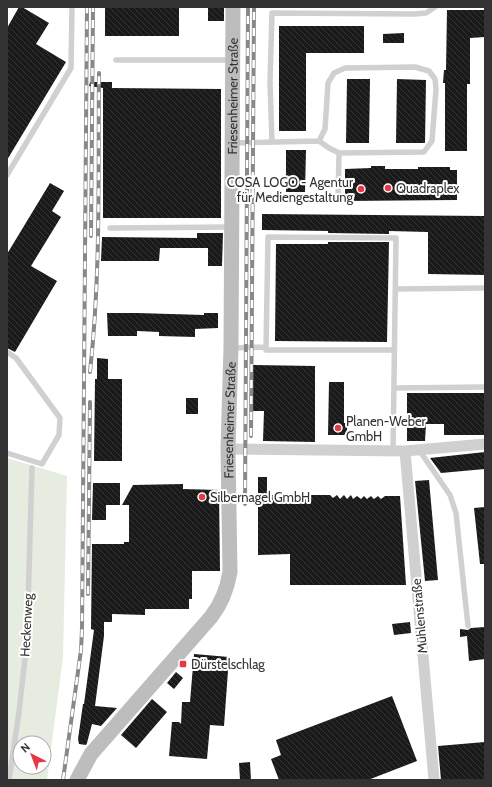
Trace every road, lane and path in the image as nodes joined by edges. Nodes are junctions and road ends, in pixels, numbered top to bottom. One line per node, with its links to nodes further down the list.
1 (72, 7): 10 (lane)
2 (233, 7): 5 (street, Friesenheimer Straße)
3 (435, 7): 7 (lane)
4 (116, 60): 5 (lane)
5 (233, 60): 8 (street, Friesenheimer Straße)
6 (318, 141): 7 (lane); 9 (lane); 9 (lane)
7 (272, 142): 8 (lane)
8 (232, 143): 12 (street, Friesenheimer Straße)
9 (339, 153): 11 (lane)
10 (7, 175)
11 (338, 200)
12 (232, 227): 13 (lane); 17 (street, Friesenheimer Straße)
13 (110, 228)
14 (485, 288): 15 (lane)
15 (396, 289): 16 (lane); 18 (lane)
16 (266, 347): 17 (lane); 18 (lane)
17 (231, 348): 23 (street, Friesenheimer Straße)
18 (394, 350): 21 (lane)
19 (7, 352): 27 (lane)
20 (485, 387): 21 (lane)
21 (394, 388): 25 (lane)
22 (485, 444): 24 (street)
23 (228, 449): 25 (street); 31 (street, Friesenheimer Straße)
24 (419, 450): 26 (street); 29 (lane)
25 (393, 451): 26 (street)
26 (405, 451): 32 (street, Mühlenstraße)
27 (7, 454)
28 (32, 468): 30 (lane, Heckenweg)
29 (468, 626)
30 (9, 780)
31 (77, 780)
32 (434, 780)

